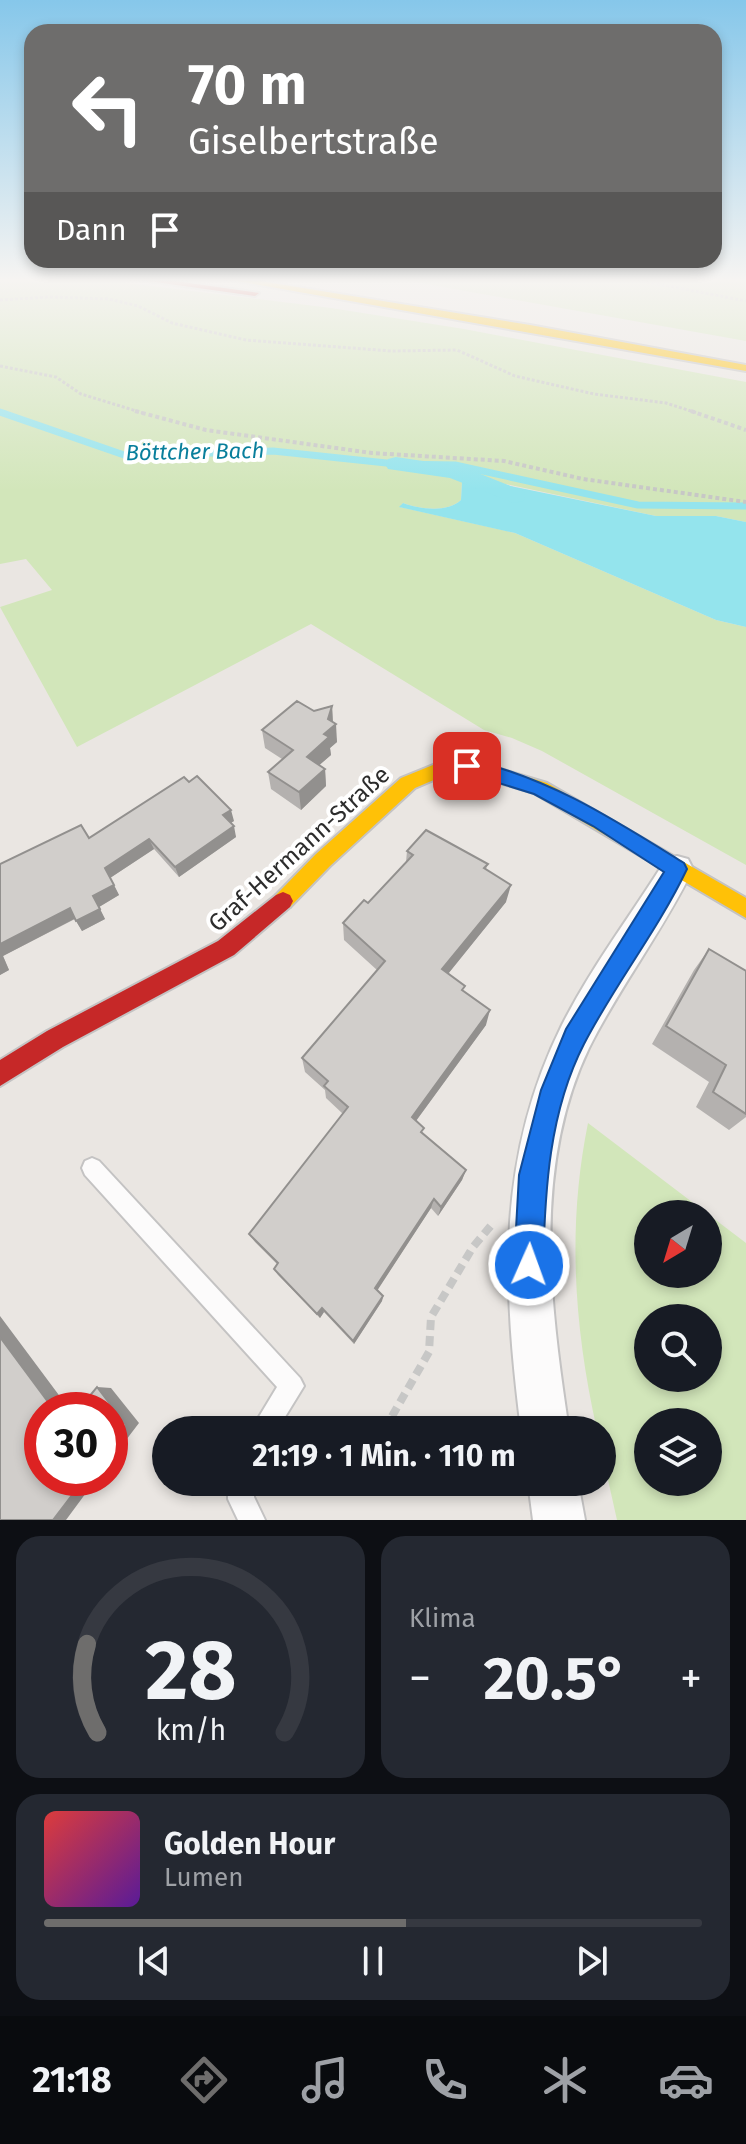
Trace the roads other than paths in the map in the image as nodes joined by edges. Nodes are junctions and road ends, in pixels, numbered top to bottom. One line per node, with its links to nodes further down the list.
1 (648, 349): 4 (main road)
2 (713, 349): 3 (main road)
3 (746, 355)
4 (746, 368)
5 (677, 869): 6 (main road); 7 (main road, Graf-Hermann-Straße); 10 (street)
6 (746, 909)
7 (0, 1074)
8 (92, 1168): 9 (lane)
9 (272, 1416)
10 (543, 1416)
11 (241, 1496): 13 (lane)
12 (555, 1496): 14 (street)
13 (252, 1520)
14 (559, 1520)

